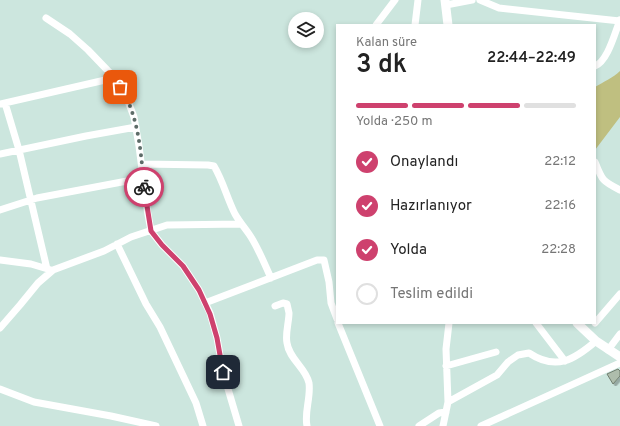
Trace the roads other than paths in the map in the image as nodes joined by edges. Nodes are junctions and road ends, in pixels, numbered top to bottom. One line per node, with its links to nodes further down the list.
1 (395, 0): 8 (street)
2 (418, 0): 9 (street)
3 (472, 0): 5 (street)
4 (480, 0): 7 (street)
5 (446, 3): 10 (main road)
6 (46, 18): 12 (street)
7 (620, 20): 11 (street)
8 (377, 24)
9 (415, 24)
10 (448, 24)
11 (596, 66)
12 (114, 78): 13 (street); 14 (street)
13 (2, 104): 15 (street)
14 (136, 128): 15 (street); 17 (street)
15 (19, 150): 16 (street); 21 (street)
16 (0, 154)
17 (142, 164): 19 (street); 23 (street)
18 (596, 164): 20 (street)
19 (143, 178): 21 (street); 24 (street)
20 (620, 190)
21 (30, 200): 22 (street); 27 (street)
22 (0, 210)
23 (240, 224): 24 (street); 28 (street)
24 (151, 231): 25 (street); 30 (street)
25 (117, 244): 27 (street); 53 (street)
26 (0, 260): 27 (street)
27 (50, 269): 39 (street)
28 (271, 278): 30 (street); 32 (street)
29 (620, 294): 33 (street)
30 (205, 302): 54 (street)
31 (275, 306): 55 (street)
32 (336, 316)
33 (596, 322)
34 (338, 324): 56 (street)
35 (449, 324): 48 (street)
36 (537, 324): 46 (street)
37 (578, 324): 40 (main road)
38 (594, 324): 40 (street)
39 (0, 328)
40 (587, 332): 42 (main road)
41 (620, 334): 43 (street)
42 (596, 341): 43 (main road); 46 (street)
43 (608, 350): 45 (main road)
44 (496, 352): 48 (street)
45 (620, 357)
46 (565, 361): 50 (street)
47 (620, 363): 59 (street)
48 (446, 366): 50 (street)
49 (0, 390): 52 (street)
50 (448, 402): 51 (street)
51 (446, 412): 57 (street); 58 (street)
52 (152, 426)
53 (203, 426)
54 (239, 426)
55 (307, 426)
56 (380, 426)
57 (419, 426)
58 (443, 426)
59 (481, 426)

